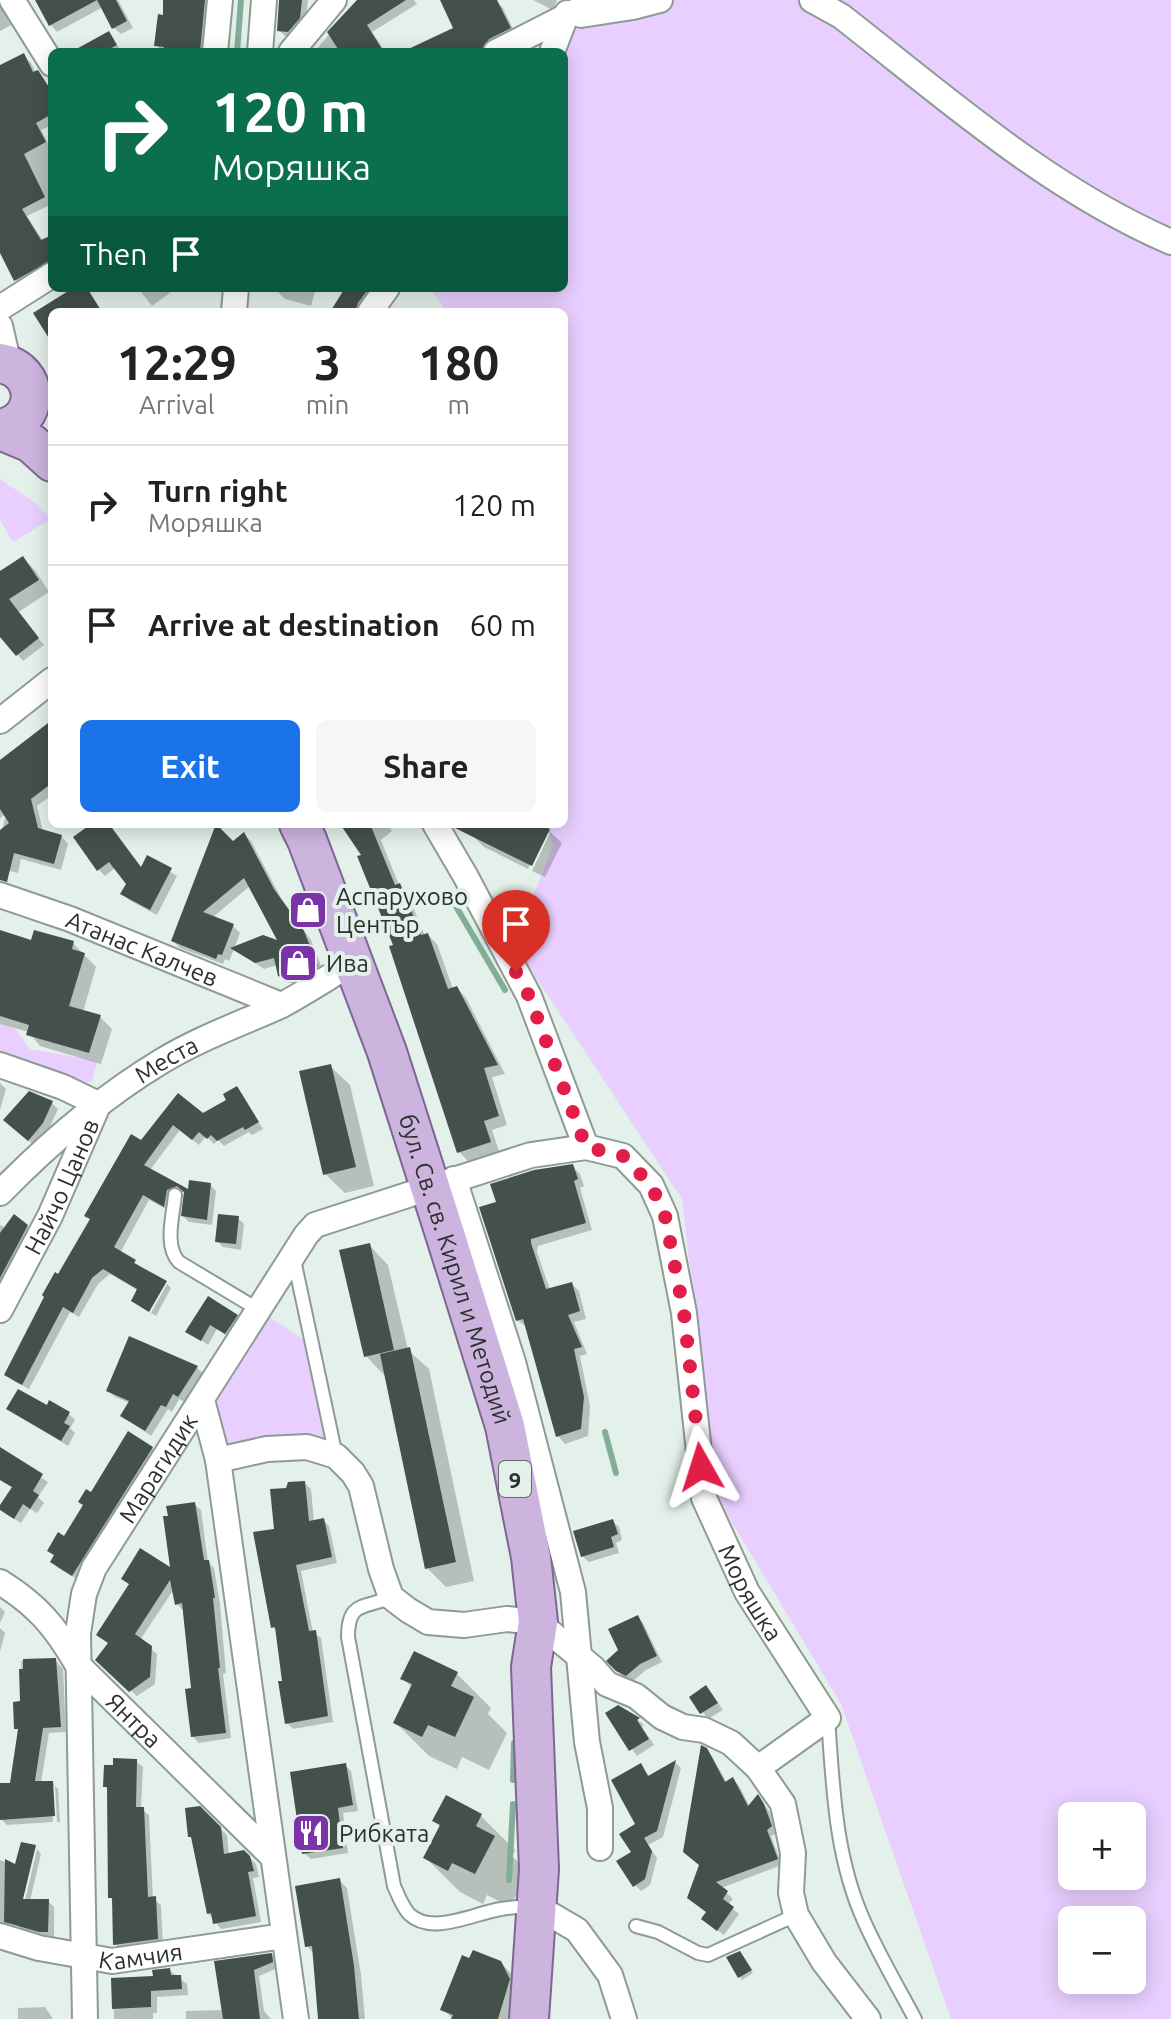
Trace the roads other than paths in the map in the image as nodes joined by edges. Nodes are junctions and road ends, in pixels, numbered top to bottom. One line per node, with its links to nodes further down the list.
1 (12, 0): 14 (street)
2 (220, 0): 9 (street)
3 (264, 0): 10 (street)
4 (334, 0): 11 (street)
5 (598, 0): 8 (street)
6 (660, 0): 8 (street)
7 (812, 0): 15 (street)
8 (567, 8): 12 (street); 13 (street)
9 (215, 48)
10 (260, 48)
11 (294, 48)
12 (502, 48)
13 (553, 48)
14 (48, 58)
15 (1171, 242)
16 (48, 278): 17 (street)
17 (0, 308)
18 (0, 326): 19 (street)
19 (5, 364): 20 (main road)
20 (9, 422): 21 (main road); 22 (main road)
21 (48, 436)
22 (48, 458)
23 (48, 683): 24 (street)
24 (0, 721)
25 (301, 828): 28 (main road, бул. Св. св. Кирил и Методий / 9)
26 (437, 828): 32 (street)
27 (0, 895): 29 (street, Атанас Калчев)
28 (354, 962): 29 (street, Места); 33 (main road, бул. Св. св. Кирил и Методий / 9)
29 (281, 1005): 31 (street, Места)
30 (0, 1065): 31 (street)
31 (98, 1104): 34 (street, Места); 37 (street, Найчо Цанов)
32 (586, 1147): 33 (street, Марагидик); 47 (street, Моряшка)
33 (442, 1184): 36 (street, Марагидик); 44 (main road, бул. Св. св. Кирил и Методий / 9); 45 (street)
34 (0, 1193)
35 (175, 1195): 38 (lane)
36 (293, 1255): 38 (street, Марагидик); 40 (lane)
37 (0, 1310)
38 (259, 1310): 39 (street, Марагидик)
39 (202, 1400): 41 (street); 46 (street, Марагидик)
40 (336, 1456): 41 (street); 43 (street)
41 (218, 1460): 50 (street)
42 (0, 1582): 46 (street, Янтра)
43 (391, 1597): 44 (street); 51 (lane)
44 (538, 1622): 45 (street); 51 (main road, бул. Св. св. Кирил и Методий / 9)
45 (580, 1658): 48 (street); 49 (street)
46 (77, 1664): 50 (street, Янтра); 56 (street, Марагидик)
47 (828, 1718): 48 (street); 62 (lane)
48 (758, 1768): 52 (street)
49 (600, 1848)
50 (273, 1857): 55 (street)
51 (519, 1907): 59 (main road, бул. Св. св. Кирил и Методий / 9); 60 (street)
52 (796, 1915): 53 (lane); 61 (street)
53 (636, 1926)
54 (0, 1936): 56 (street, Камчия)
55 (284, 1936): 56 (street, Камчия); 58 (street)
56 (84, 1958): 57 (street, Марагидик)
57 (85, 2019)
58 (296, 2019)
59 (529, 2019)
60 (624, 2019)
61 (868, 2019)
62 (915, 2019)

